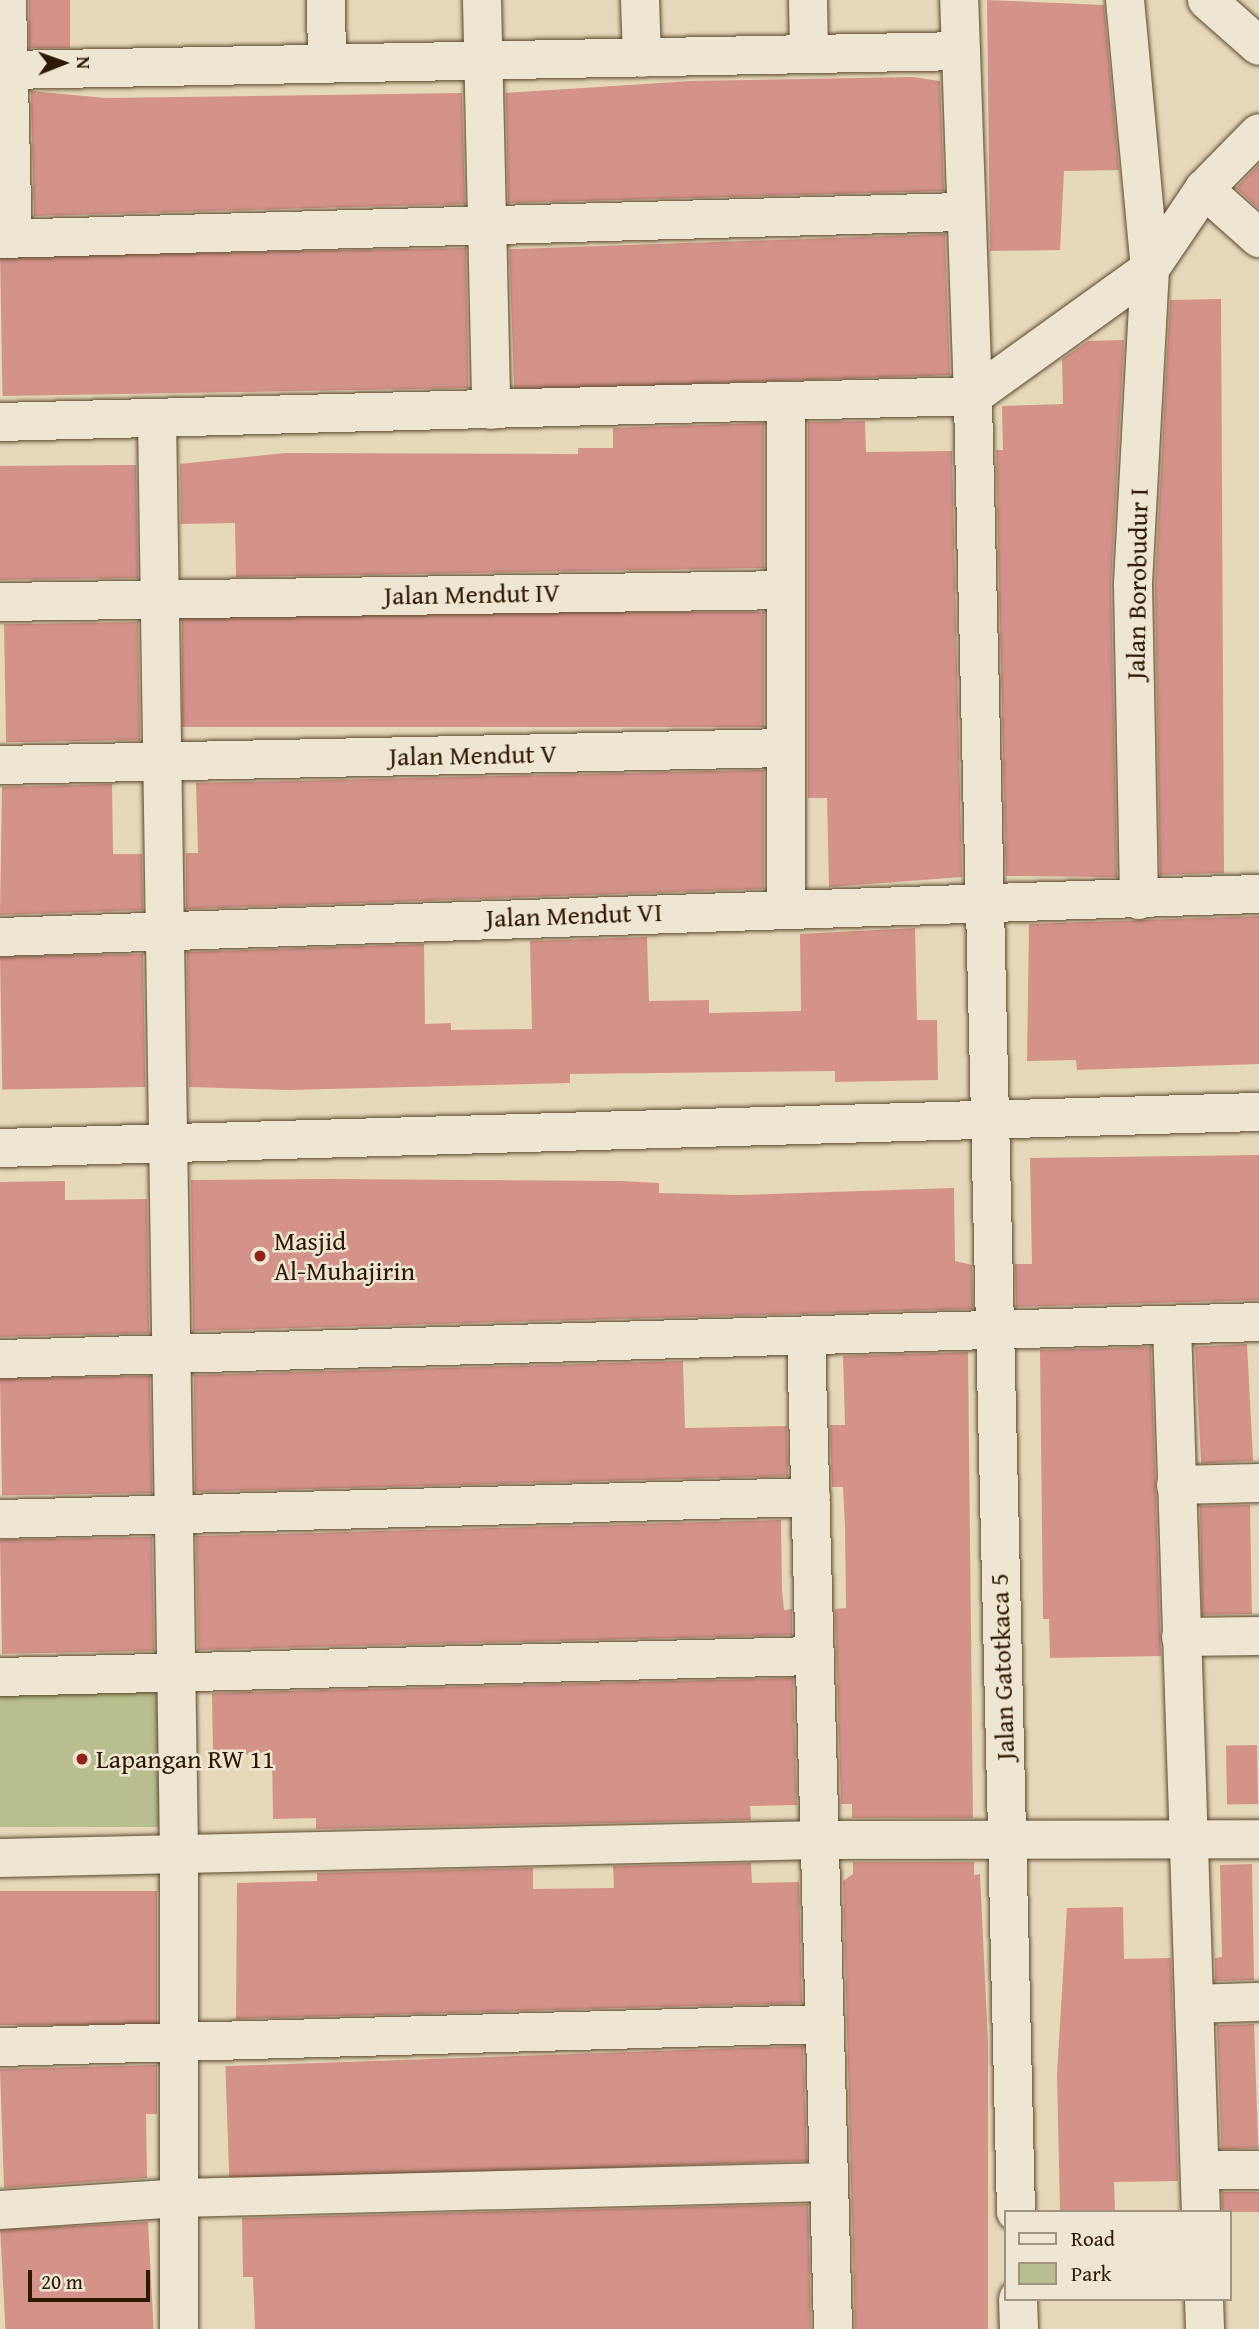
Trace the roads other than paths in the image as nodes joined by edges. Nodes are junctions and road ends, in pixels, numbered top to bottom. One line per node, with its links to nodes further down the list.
1 (6, 0): 15 (street)
2 (326, 0): 14 (street)
3 (482, 0): 13 (street)
4 (640, 0): 12 (street)
5 (808, 0): 11 (street)
6 (959, 0): 10 (street, Jalan Gatotkaca 5)
7 (1125, 0): 22 (street, Jalan Borobudur I)
8 (1207, 0): 9 (street)
9 (1259, 47)
10 (961, 51): 11 (street); 18 (street, Jalan Gatotkaca 5)
11 (809, 54): 12 (street)
12 (642, 58): 13 (street)
13 (483, 62): 14 (street); 19 (street)
14 (327, 65): 15 (street)
15 (8, 70): 20 (street)
16 (1259, 133): 17 (street)
17 (1204, 189): 21 (street); 22 (street)
18 (962, 212): 19 (street); 23 (street, Jalan Gatotkaca 5)
19 (487, 226): 20 (street); 25 (street)
20 (6, 238)
21 (1259, 238)
22 (1150, 269): 23 (street); 35 (street, Jalan Borobudur I)
23 (973, 396): 24 (street); 36 (street, Jalan Gatotkaca 5)
24 (786, 403): 25 (street); 28 (street)
25 (491, 410): 26 (street)
26 (157, 418): 27 (street); 29 (street)
27 (0, 422)
28 (786, 590): 29 (street, Jalan Mendut IV); 31 (street)
29 (158, 599): 30 (street, Jalan Mendut IV); 32 (street)
30 (0, 602)
31 (786, 748): 32 (street, Jalan Mendut V); 37 (street)
32 (160, 761): 33 (street, Jalan Mendut V); 38 (street)
33 (0, 765)
34 (1259, 894): 35 (street, Jalan Mendut VI)
35 (1139, 900): 36 (street, Jalan Mendut VI)
36 (986, 902): 37 (street, Jalan Mendut VI); 41 (street, Jalan Gatotkaca 5)
37 (786, 906): 38 (street, Jalan Mendut VI)
38 (162, 933): 39 (street, Jalan Mendut VI); 42 (street)
39 (0, 937)
40 (1259, 1112): 41 (street)
41 (987, 1122): 42 (street); 46 (street, Jalan Gatotkaca 5)
42 (170, 1143): 43 (street); 48 (street)
43 (0, 1148)
44 (1259, 1322): 45 (street)
45 (1171, 1325): 46 (street); 51 (street)
46 (993, 1334): 47 (street); 60 (street, Jalan Gatotkaca 5)
47 (806, 1336): 48 (street); 52 (street)
48 (172, 1353): 49 (street); 53 (street)
49 (0, 1359)
50 (1259, 1483): 51 (street)
51 (1176, 1485): 56 (street)
52 (811, 1497): 53 (street); 57 (street)
53 (173, 1516): 54 (street); 58 (street)
54 (0, 1519)
55 (1259, 1636): 56 (street)
56 (1181, 1637): 63 (street)
57 (815, 1656): 58 (street); 62 (street)
58 (176, 1673): 59 (street); 64 (street)
59 (0, 1677)
60 (1006, 1839): 62 (street); 63 (street); 76 (street, Jalan Gatotkaca 5)
61 (1259, 1839): 63 (street)
62 (820, 1840): 64 (street); 68 (street)
63 (1185, 1842): 67 (street)
64 (179, 1850): 65 (street); 69 (street)
65 (0, 1858)
66 (1259, 2002): 67 (street)
67 (1194, 2004): 71 (street)
68 (825, 2024): 69 (street); 73 (street)
69 (179, 2040): 70 (street); 74 (street)
70 (0, 2047)
71 (1200, 2170): 72 (street); 77 (street)
72 (1259, 2170)
73 (828, 2182): 74 (street); 81 (street)
74 (179, 2198): 75 (street); 80 (street)
75 (0, 2210)
76 (1016, 2210)
77 (1201, 2210)
78 (1018, 2301): 82 (street)
79 (1204, 2301): 83 (street)
80 (179, 2329)
81 (833, 2329)
82 (1019, 2329)
83 (1205, 2329)

